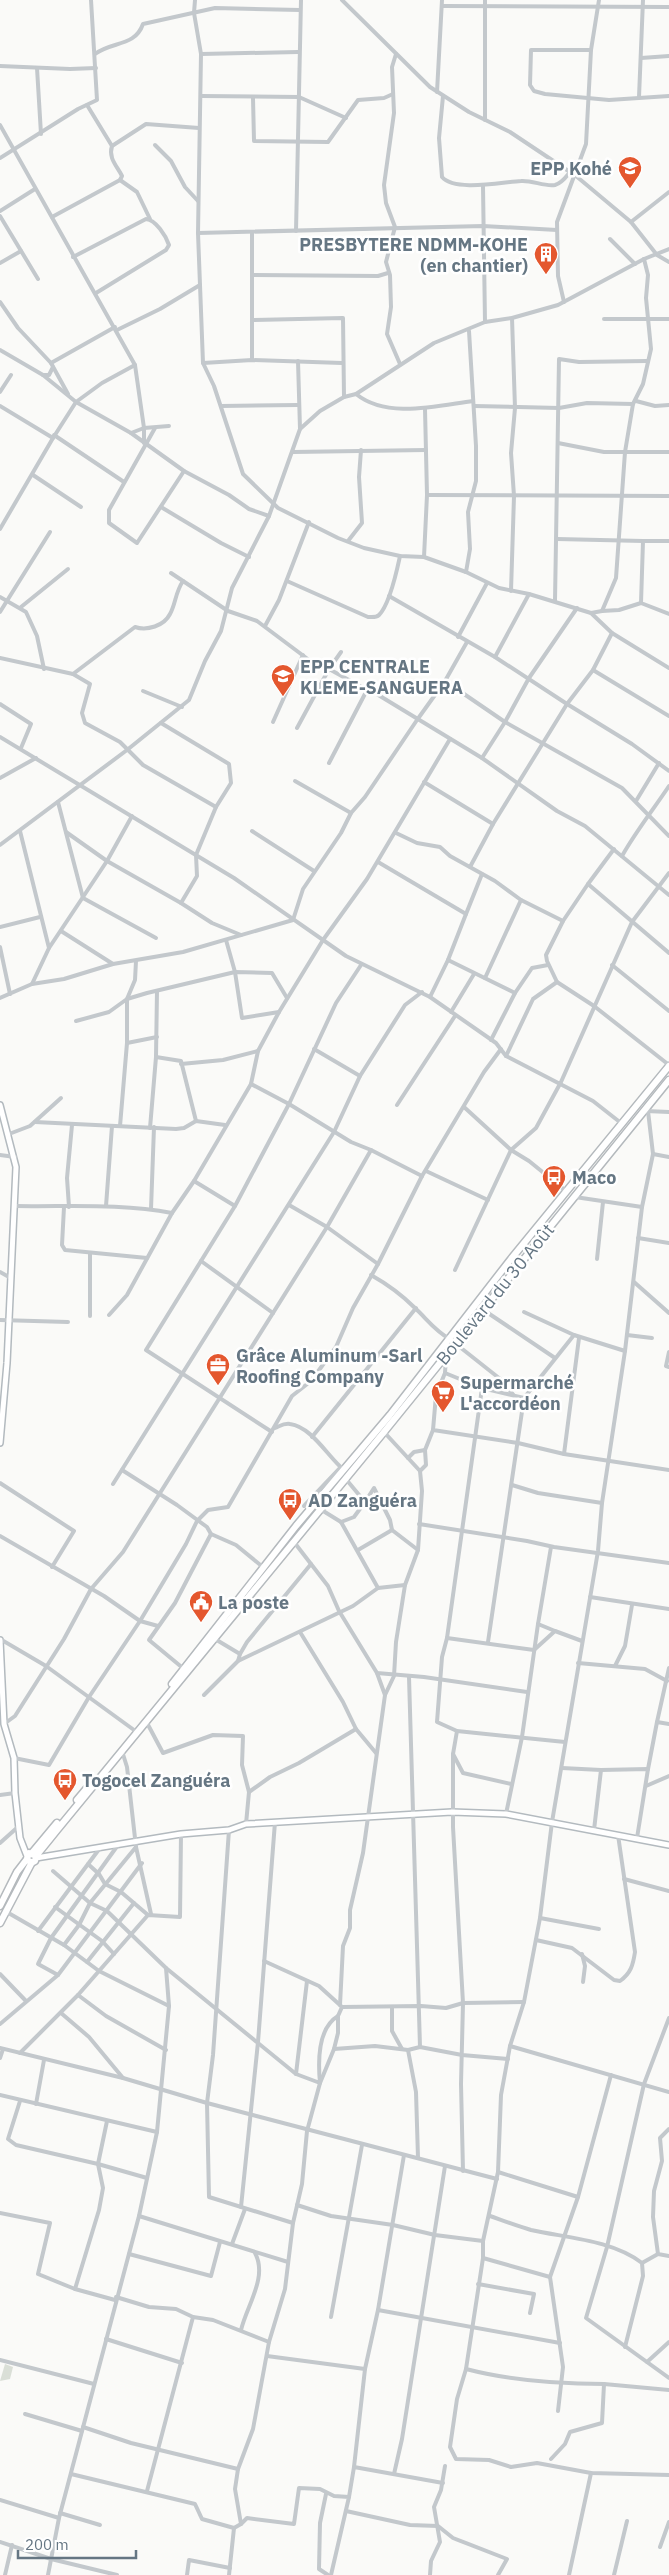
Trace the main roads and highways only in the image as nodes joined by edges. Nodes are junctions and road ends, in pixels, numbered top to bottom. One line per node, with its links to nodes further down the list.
1 (669, 1065): 3 (highway, Boulevard du 30 Août)
2 (669, 1080): 3 (highway, Boulevard du 30 Août)
3 (453, 1341): 4 (highway, Boulevard du 30 Août); 4 (highway, Boulevard du 30 Août)
4 (145, 1720): 5 (highway, Boulevard du 30 Août); 5 (highway, Boulevard du 30 Août)
5 (122, 1749): 6 (highway, Boulevard du 30 Août)
6 (2, 1909): 7 (highway, Boulevard du 30 Août)
7 (0, 1923)

